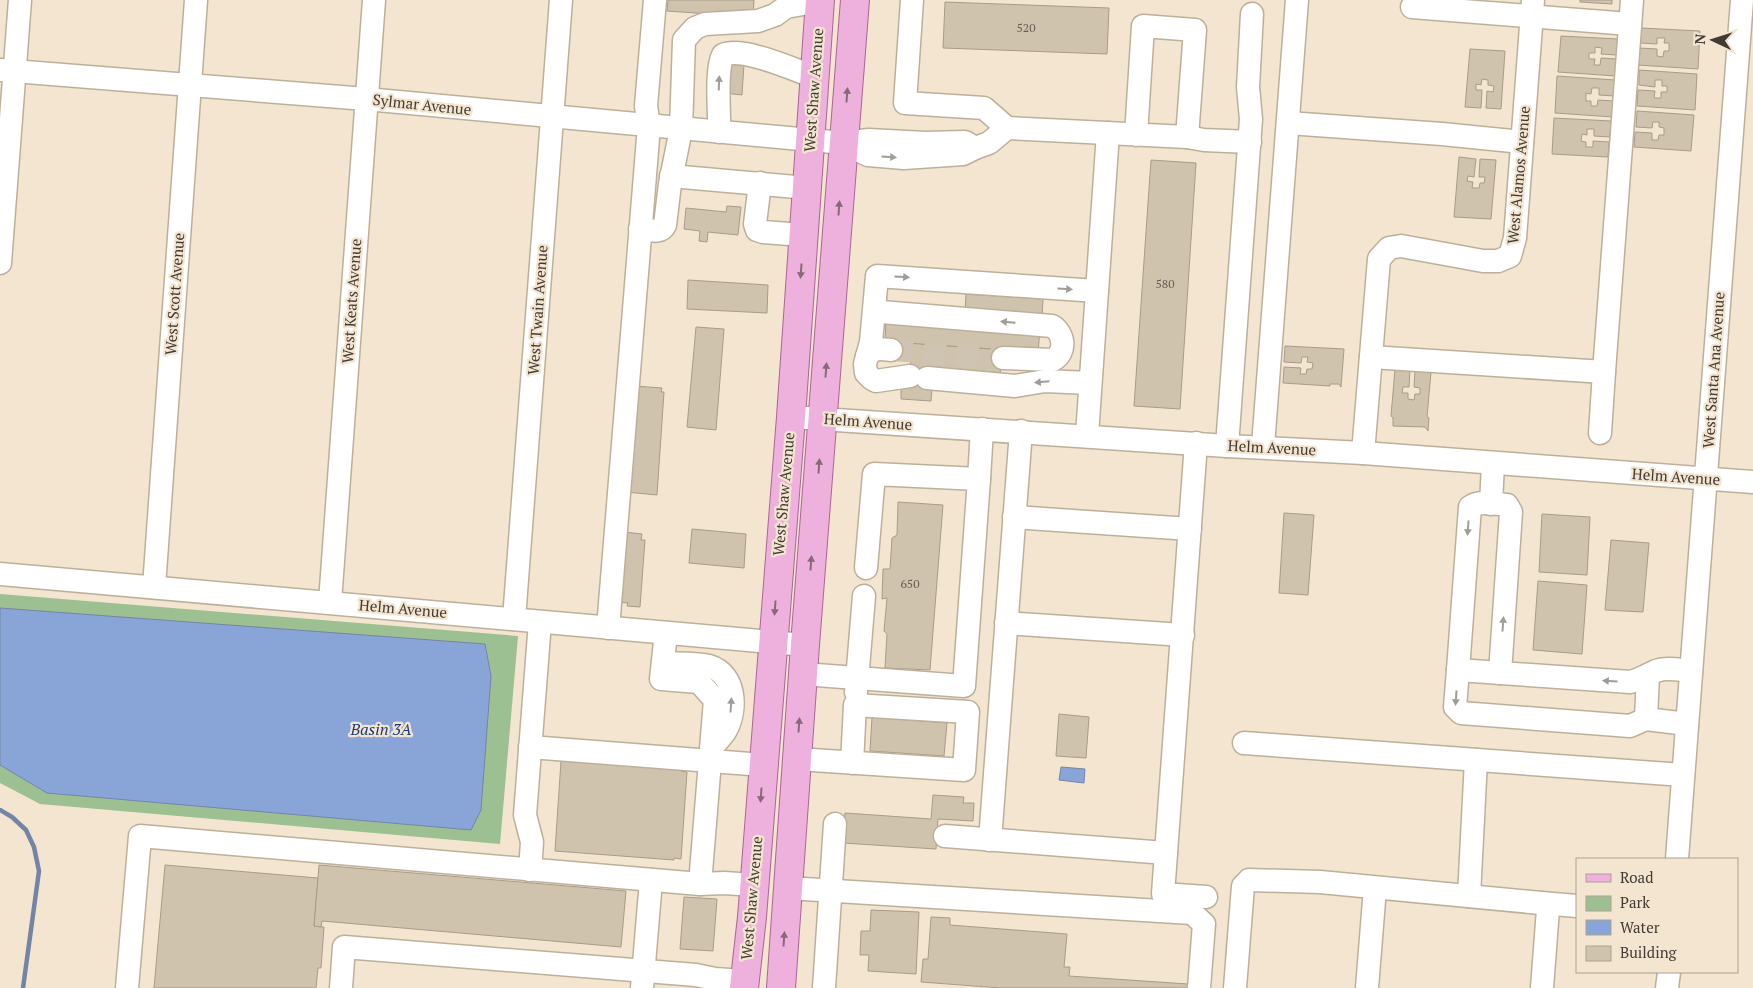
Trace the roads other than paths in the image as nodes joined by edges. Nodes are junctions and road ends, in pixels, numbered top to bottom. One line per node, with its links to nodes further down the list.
1 (20, 0): 16 (street)
2 (196, 0): 18 (street, West Scott Avenue)
3 (374, 0): 19 (street, West Keats Avenue)
4 (560, 0): 20 (street, West Twain Avenue)
5 (655, 0): 22 (street)
6 (855, 0): 32 (main road, one-way to 6)
7 (912, 0): 23 (street)
8 (1297, 0): 21 (street)
9 (1632, 0): 15 (street)
10 (1742, 0): 59 (street, West Santa Ana Avenue)
11 (820, 1): 17 (main road, West Shaw Avenue); 24 (street)
12 (1412, 7): 13 (street)
13 (1532, 8): 15 (street); 31 (street, West Alamos Avenue)
14 (1252, 14): 30 (street)
15 (1630, 24): 45 (street)
16 (8, 71): 18 (street, Sylmar Avenue); 38 (street)
17 (815, 77): 25 (street, one-way to 17); 29 (main road, West Shaw Avenue)
18 (190, 86): 19 (street, Sylmar Avenue); 66 (street, West Scott Avenue)
19 (366, 99): 20 (street, Sylmar Avenue); 68 (street, West Keats Avenue)
20 (552, 118): 22 (street, Sylmar Avenue); 69 (street, West Twain Avenue)
21 (1288, 122): 31 (street); 55 (street)
22 (649, 126): 24 (street, Sylmar Avenue); 36 (street)
23 (1006, 128): 26 (street); 32 (street)
24 (681, 129): 25 (street, Sylmar Avenue); 33 (street)
25 (719, 132): 29 (street, Sylmar Avenue)
26 (1108, 133): 27 (street); 39 (street)
27 (1136, 135): 28 (street); 28 (street)
28 (1187, 137): 30 (street)
29 (810, 140): 32 (street, Sylmar Avenue); 35 (main road, West Shaw Avenue)
30 (1250, 142): 54 (street)
31 (1522, 142): 43 (street, West Alamos Avenue)
32 (843, 143): 48 (main road, one-way to 32)
33 (671, 176): 34 (street); 36 (street)
34 (760, 183): 35 (street); 37 (street)
35 (807, 188): 37 (main road, West Shaw Avenue)
36 (640, 229): 72 (street)
37 (803, 235): 47 (main road, West Shaw Avenue, one-way to 47)
38 (0, 263)
39 (1097, 291): 40 (street, one-way to 39); 46 (street)
40 (874, 308): 42 (street); 44 (street, one-way to 40)
41 (891, 350): 42 (street)
42 (867, 356): 46 (street, one-way to 42)
43 (1371, 357): 45 (street); 56 (street, West Alamos Avenue)
44 (1003, 358)
45 (1604, 372): 51 (street)
46 (1090, 383): 52 (street)
47 (790, 417): 48 (street, Helm Avenue); 75 (main road, West Shaw Avenue, one-way to 75)
48 (823, 419): 49 (street, Helm Avenue); 76 (main road, one-way to 48)
49 (982, 429): 50 (street, Helm Avenue); 58 (street)
50 (1021, 431): 52 (street, Helm Avenue); 62 (street)
51 (1600, 432)
52 (1087, 435): 53 (street, Helm Avenue)
53 (1196, 443): 54 (street, Helm Avenue); 63 (street)
54 (1227, 446): 55 (street, Helm Avenue)
55 (1263, 446): 56 (street, Helm Avenue)
56 (1363, 453): 57 (street, Helm Avenue)
57 (1493, 464): 59 (street, Helm Avenue); 61 (street)
58 (979, 479): 64 (street); 82 (street)
59 (1706, 479): 60 (street, Helm Avenue); 78 (street, West Santa Ana Avenue)
60 (1753, 482)
61 (1490, 504): 77 (street, one-way to 77); 79 (street, one-way to 61)
62 (1014, 517): 63 (street); 71 (street)
63 (1190, 529): 74 (street)
64 (866, 568)
65 (0, 574): 66 (street, Helm Avenue)
66 (154, 587): 68 (street, Helm Avenue)
67 (864, 596): 82 (street)
68 (330, 602): 69 (street, Helm Avenue)
69 (514, 619): 70 (street, Helm Avenue)
70 (540, 622): 72 (street, Helm Avenue); 87 (street)
71 (1006, 623): 74 (street); 96 (street)
72 (608, 628): 73 (street, Helm Avenue)
73 (666, 633): 75 (street, Helm Avenue); 88 (street)
74 (1183, 635): 97 (street)
75 (773, 642): 76 (street, Helm Avenue); 92 (main road, West Shaw Avenue)
76 (805, 644): 80 (main road)
77 (1458, 670): 79 (street); 84 (street, one-way to 84)
78 (1691, 671): 81 (street); 85 (street, West Santa Ana Avenue)
79 (1500, 673): 81 (street, one-way to 79)
80 (803, 674): 82 (street); 89 (main road, one-way to 80)
81 (1648, 675): 84 (street)
82 (858, 678): 83 (street)
83 (855, 705): 91 (street); 91 (street)
84 (1646, 719): 85 (street)
85 (1687, 724): 93 (street, West Santa Ana Avenue)
86 (1244, 743): 90 (street)
87 (530, 747): 88 (street); 99 (street)
88 (711, 755): 92 (street); 101 (street)
89 (797, 759): 91 (street); 103 (main road)
90 (1476, 760): 93 (street); 106 (street)
91 (852, 763)
92 (763, 766): 102 (main road, West Shaw Avenue, one-way to 102)
93 (1683, 775): 98 (street, West Santa Ana Avenue)
94 (835, 824): 105 (street)
95 (945, 836): 96 (street)
96 (990, 840): 97 (street)
97 (1166, 853): 107 (street)
98 (1677, 858)
99 (530, 870): 100 (street); 113 (street)
100 (651, 880): 101 (street); 111 (street)
101 (700, 884): 102 (street)
102 (754, 885): 112 (main road, West Shaw Avenue)
103 (788, 888): 105 (street); 115 (main road, one-way to 103)
104 (1375, 888): 106 (street); 118 (street); 119 (street)
105 (831, 891): 116 (street); 117 (street)
106 (1469, 896): 108 (street)
107 (1206, 897)
108 (1541, 903): 109 (street); 120 (street)
109 (1576, 906)
110 (1669, 973): 121 (street)
111 (643, 979): 112 (street); 114 (street)
112 (744, 984)
113 (127, 988)
114 (341, 988)
115 (781, 988)
116 (824, 988)
117 (1199, 988)
118 (1235, 988)
119 (1367, 988)
120 (1542, 988)
121 (1668, 988)

